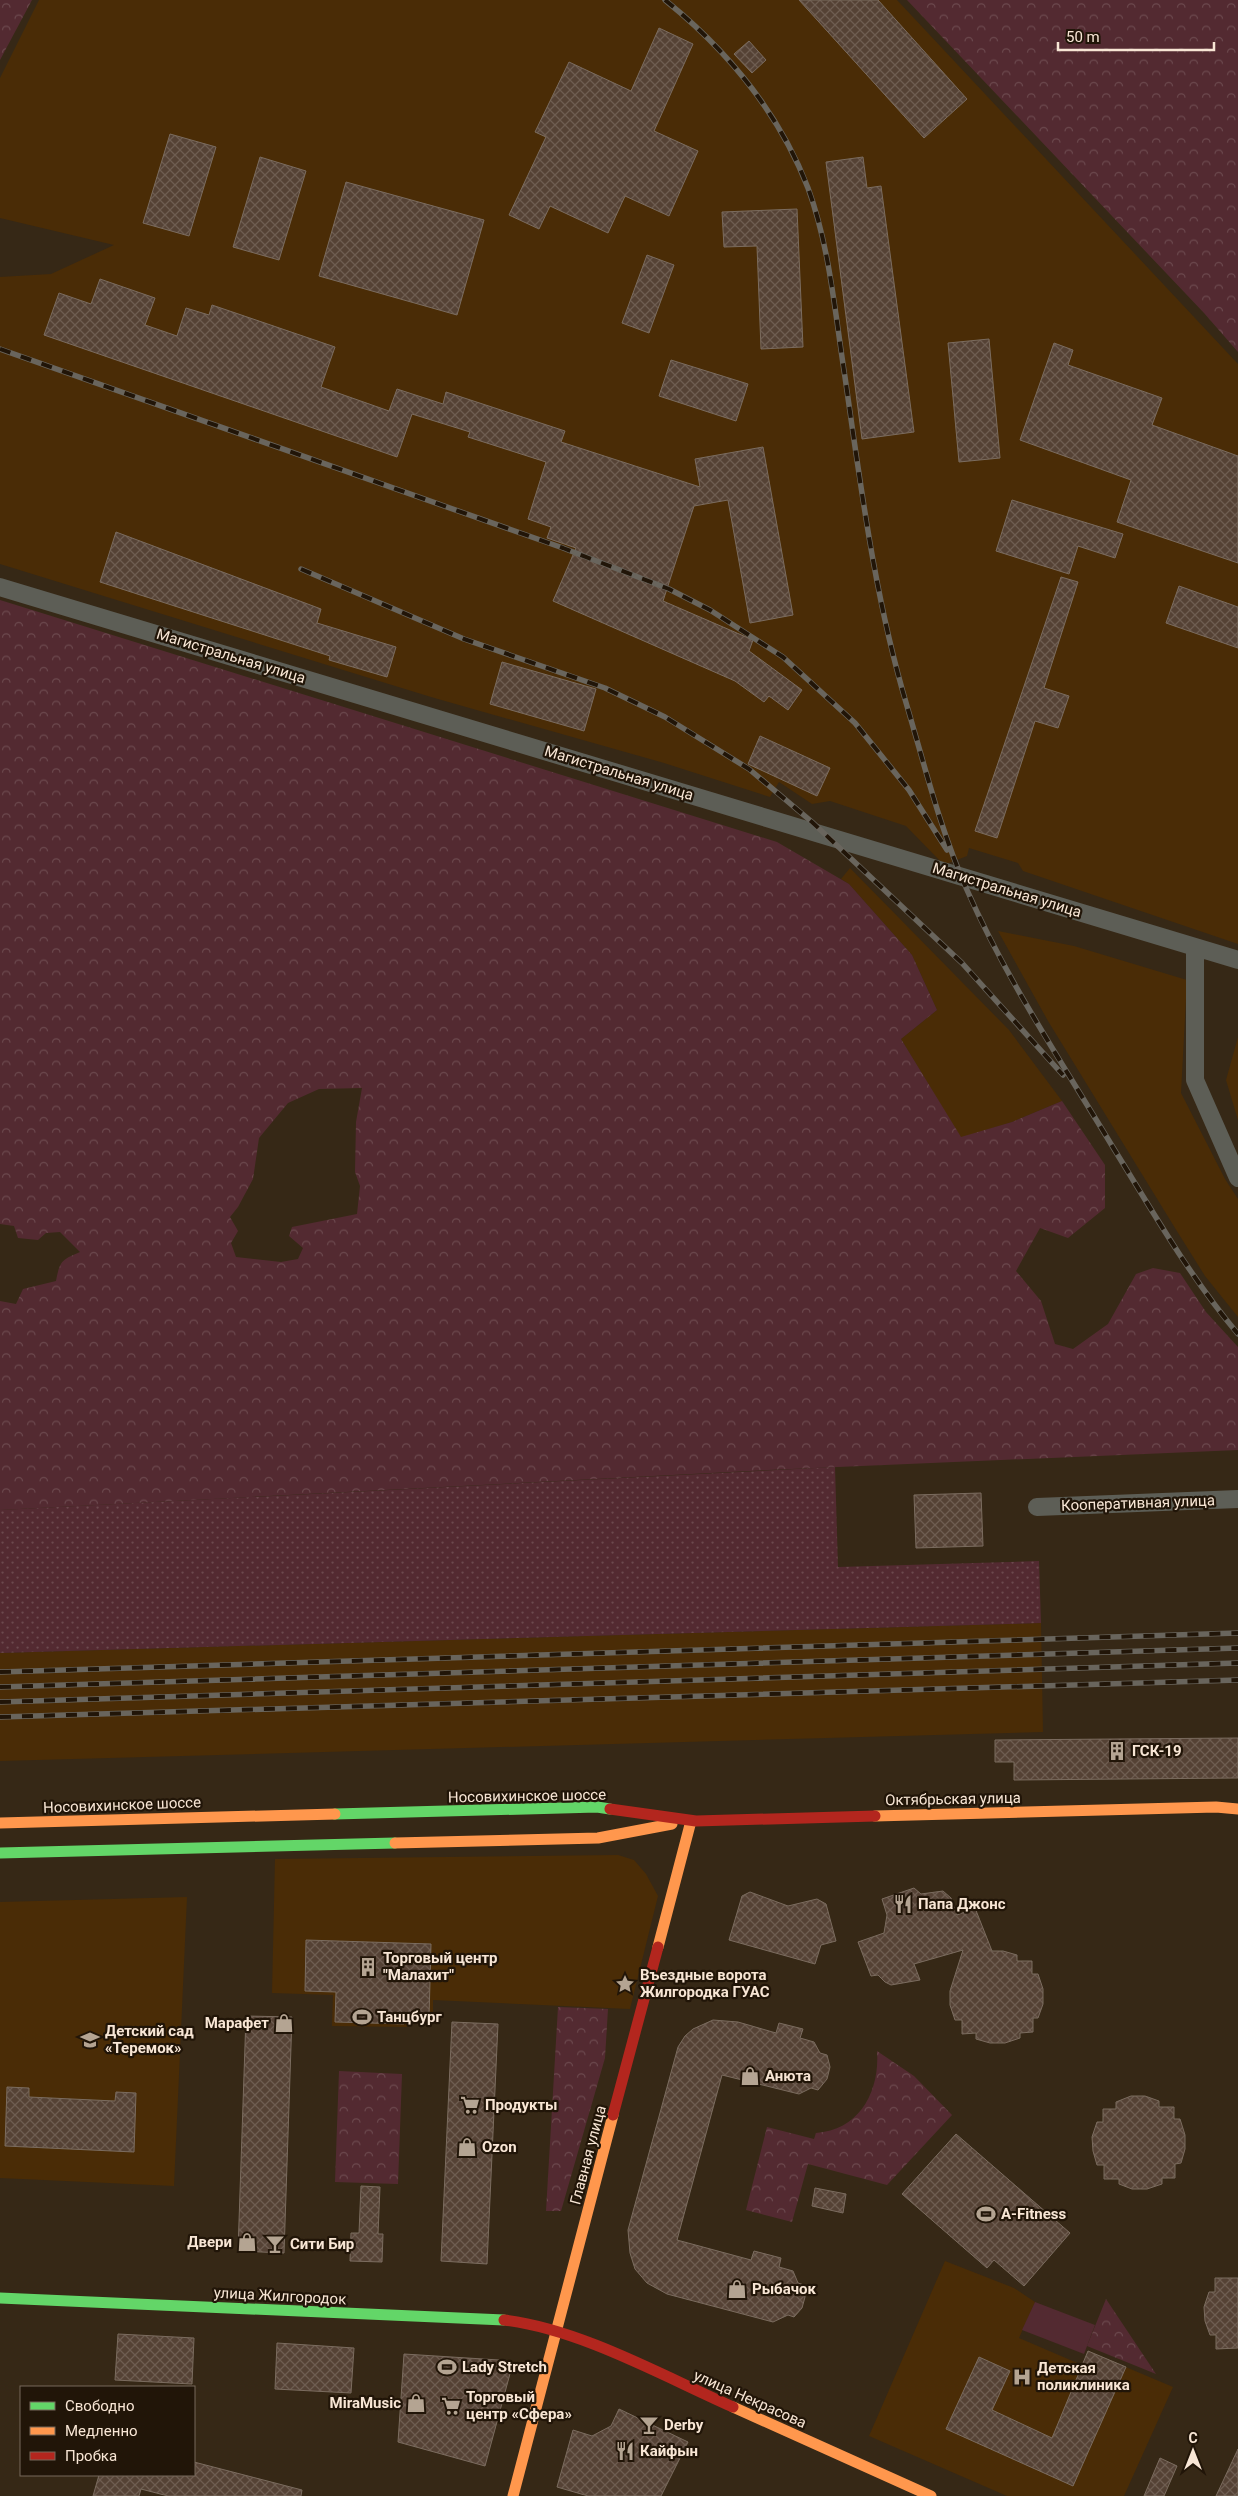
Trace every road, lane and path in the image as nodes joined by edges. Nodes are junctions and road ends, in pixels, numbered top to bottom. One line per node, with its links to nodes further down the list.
1 (0, 587): 2 (street, Магистральная улица)
2 (1195, 946): 3 (street, Магистральная улица); 4 (street)
3 (1238, 960)
4 (1238, 1178)
5 (1238, 1499): 6 (street, Кооперативная улица)
6 (1037, 1506)
7 (1238, 1803): 8 (main road, Октябрьская улица)
8 (1216, 1807): 9 (main road, Октябрьская улица); 10 (main road, Октябрьская улица)
9 (1238, 1809)
10 (690, 1821): 11 (main road, Носовихинское шоссе); 12 (main road); 14 (main road, Главная улица)
11 (0, 1823)
12 (0, 1853)
13 (0, 2298): 14 (main road, улица Жилгородок)
14 (558, 2331): 15 (main road, улица Некрасова); 16 (main road, Главная улица)
15 (925, 2495)
16 (514, 2496)

